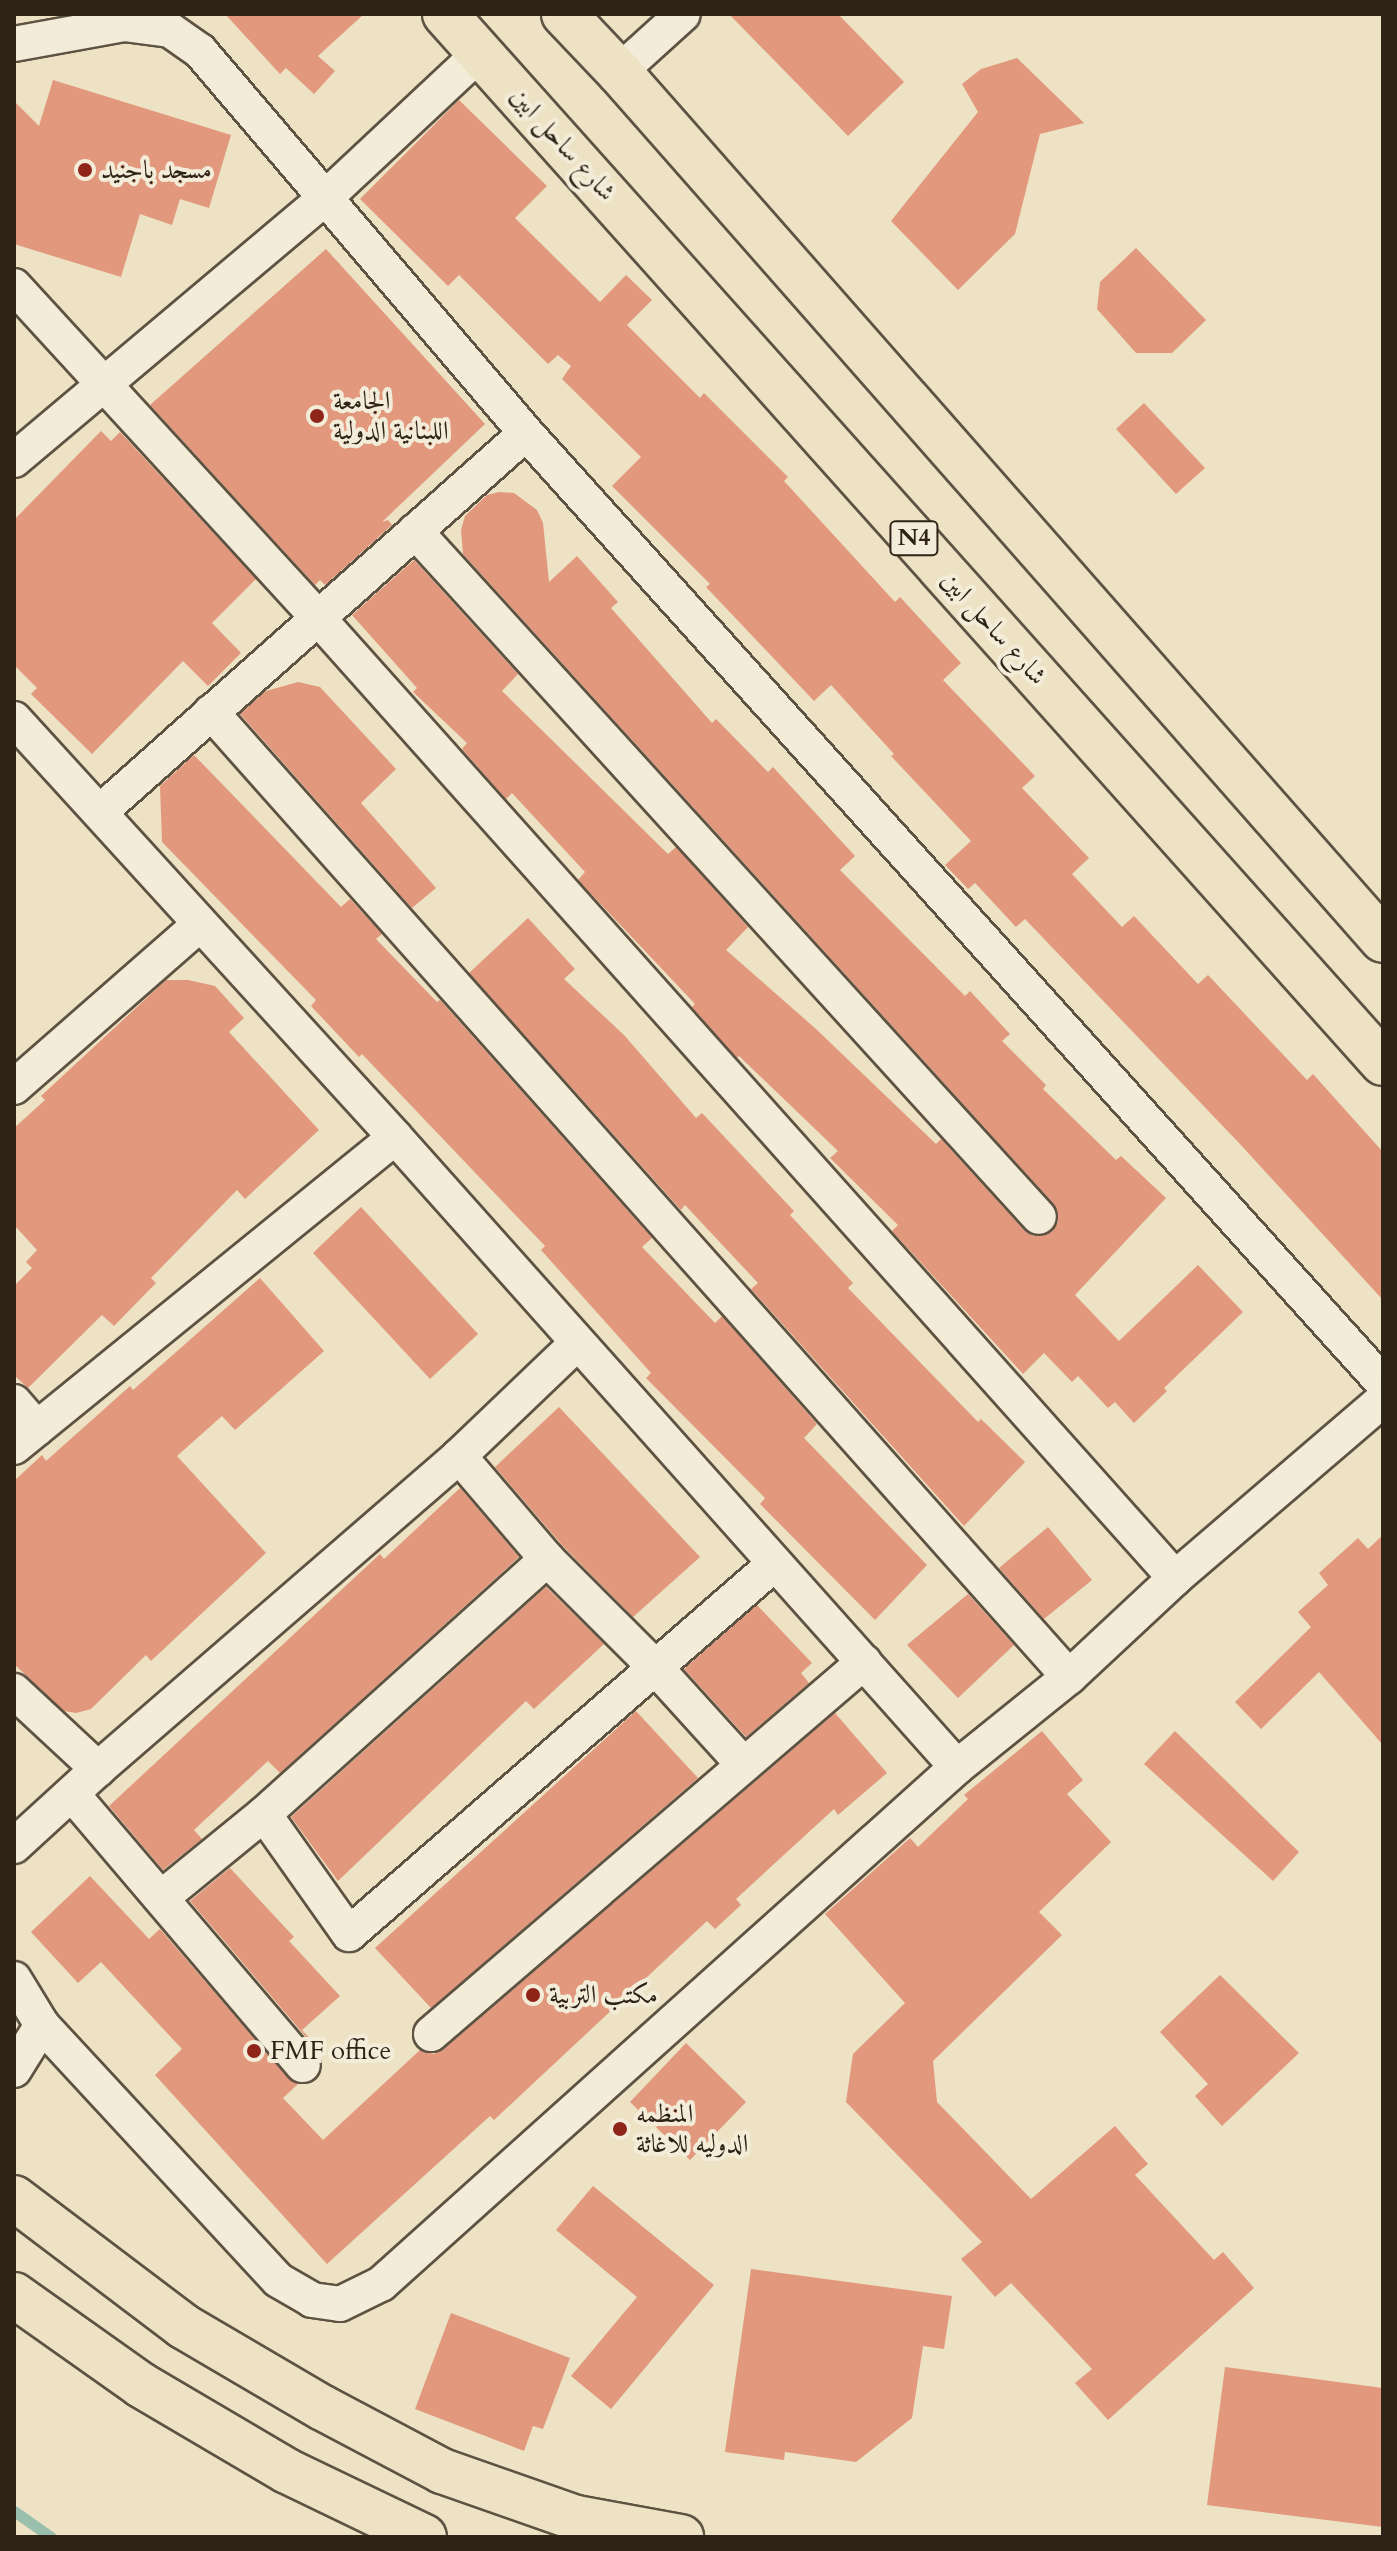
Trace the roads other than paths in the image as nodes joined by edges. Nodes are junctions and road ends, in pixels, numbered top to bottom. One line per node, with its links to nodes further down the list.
1 (445, 14): 5 (highway, شارع ساحل ابين / N4)
2 (564, 14): 6 (highway)
3 (683, 14): 6 (street)
4 (14, 44): 7 (street)
5 (481, 52): 7 (street); 19 (highway, شارع ساحل ابين / N4)
6 (619, 72): 18 (highway)
7 (324, 199): 9 (street); 10 (street)
8 (14, 286): 9 (street)
9 (103, 384): 11 (street); 13 (street)
10 (526, 433): 12 (street); 24 (street)
11 (14, 460)
12 (415, 531): 13 (street); 22 (street)
13 (318, 618): 14 (street); 31 (street)
14 (211, 712): 16 (street); 34 (street)
15 (14, 719): 16 (street)
16 (100, 812): 17 (street)
17 (200, 924): 20 (street); 21 (street)
18 (1383, 940)
19 (1383, 1063)
20 (14, 1087)
21 (395, 1137): 23 (street); 27 (street)
22 (1039, 1217)
23 (576, 1344): 28 (street); 30 (street)
24 (1383, 1383)
25 (1383, 1400): 31 (street)
26 (14, 1402): 27 (street)
27 (26, 1437)
28 (459, 1456): 29 (street); 38 (street)
29 (547, 1559): 33 (street); 40 (street)
30 (773, 1565): 32 (street); 33 (street)
31 (1175, 1578): 34 (street)
32 (864, 1662): 36 (street); 37 (street)
33 (655, 1667): 36 (street); 40 (street)
34 (1069, 1677): 37 (street)
35 (14, 1691): 38 (street)
36 (744, 1765): 45 (street)
37 (957, 1767): 44 (street)
38 (98, 1769): 39 (street)
39 (72, 1794): 41 (street); 42 (street)
40 (264, 1814): 42 (street)
41 (14, 1846)
42 (161, 1898): 46 (street)
43 (14, 1979): 44 (street)
44 (42, 2025): 47 (street)
45 (431, 2034)
46 (303, 2065)
47 (14, 2070)
48 (14, 2198): 51 (highway)
49 (14, 2295): 50 (highway)
50 (424, 2537)
51 (681, 2537)

